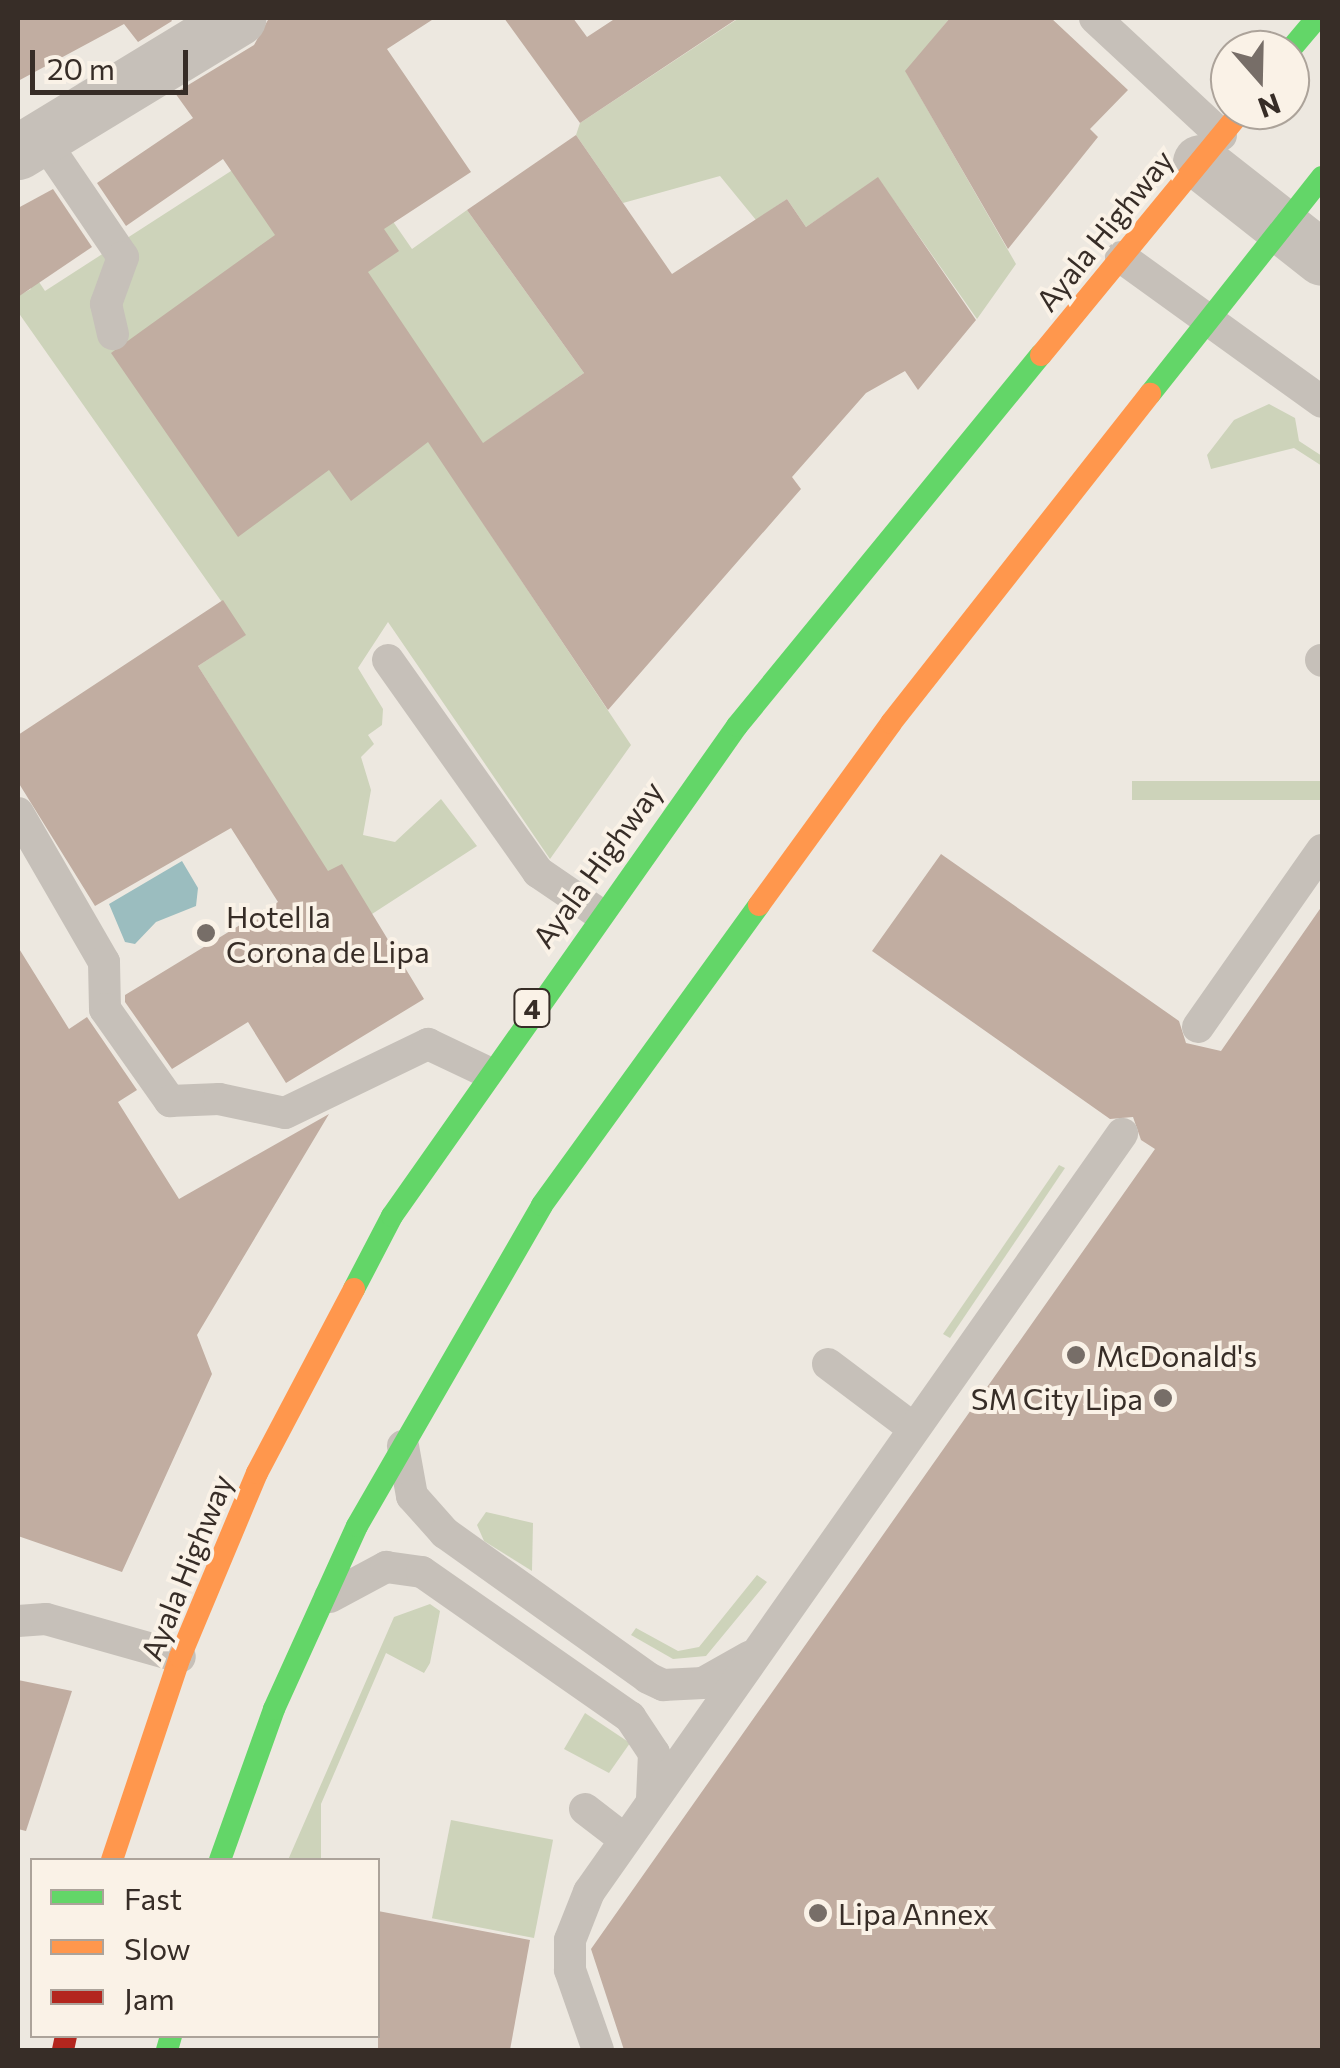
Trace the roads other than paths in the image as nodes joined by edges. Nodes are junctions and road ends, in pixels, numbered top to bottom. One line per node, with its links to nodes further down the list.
1 (238, 18): 4 (street)
2 (1095, 18): 3 (lane)
3 (1221, 136): 6 (street); 7 (highway, Ayala Highway / 4)
4 (30, 145): 9 (lane)
5 (1322, 178): 6 (highway)
6 (1303, 244): 8 (highway)
7 (1122, 257): 8 (lane); 14 (highway, Ayala Highway / 4)
8 (1208, 325): 10 (lane); 20 (highway)
9 (114, 334)
10 (1322, 398)
11 (388, 660): 14 (lane)
12 (18, 813): 16 (lane)
13 (1322, 850): 15 (lane)
14 (598, 913): 16 (highway, Ayala Highway / 4)
15 (1198, 1027)
16 (488, 1072): 24 (highway, Ayala Highway / 4)
17 (1122, 1134): 19 (lane)
18 (828, 1364): 19 (lane)
19 (913, 1428): 23 (lane)
20 (402, 1436): 21 (highway); 23 (lane)
21 (314, 1616): 25 (lane); 29 (highway)
22 (18, 1621): 24 (lane)
23 (768, 1641): 25 (lane)
24 (180, 1657): 28 (highway, Ayala Highway / 4)
25 (652, 1798): 27 (lane)
26 (585, 1809): 27 (lane)
27 (624, 1839): 30 (lane)
28 (113, 1858)
29 (221, 1858)
30 (598, 2050)

